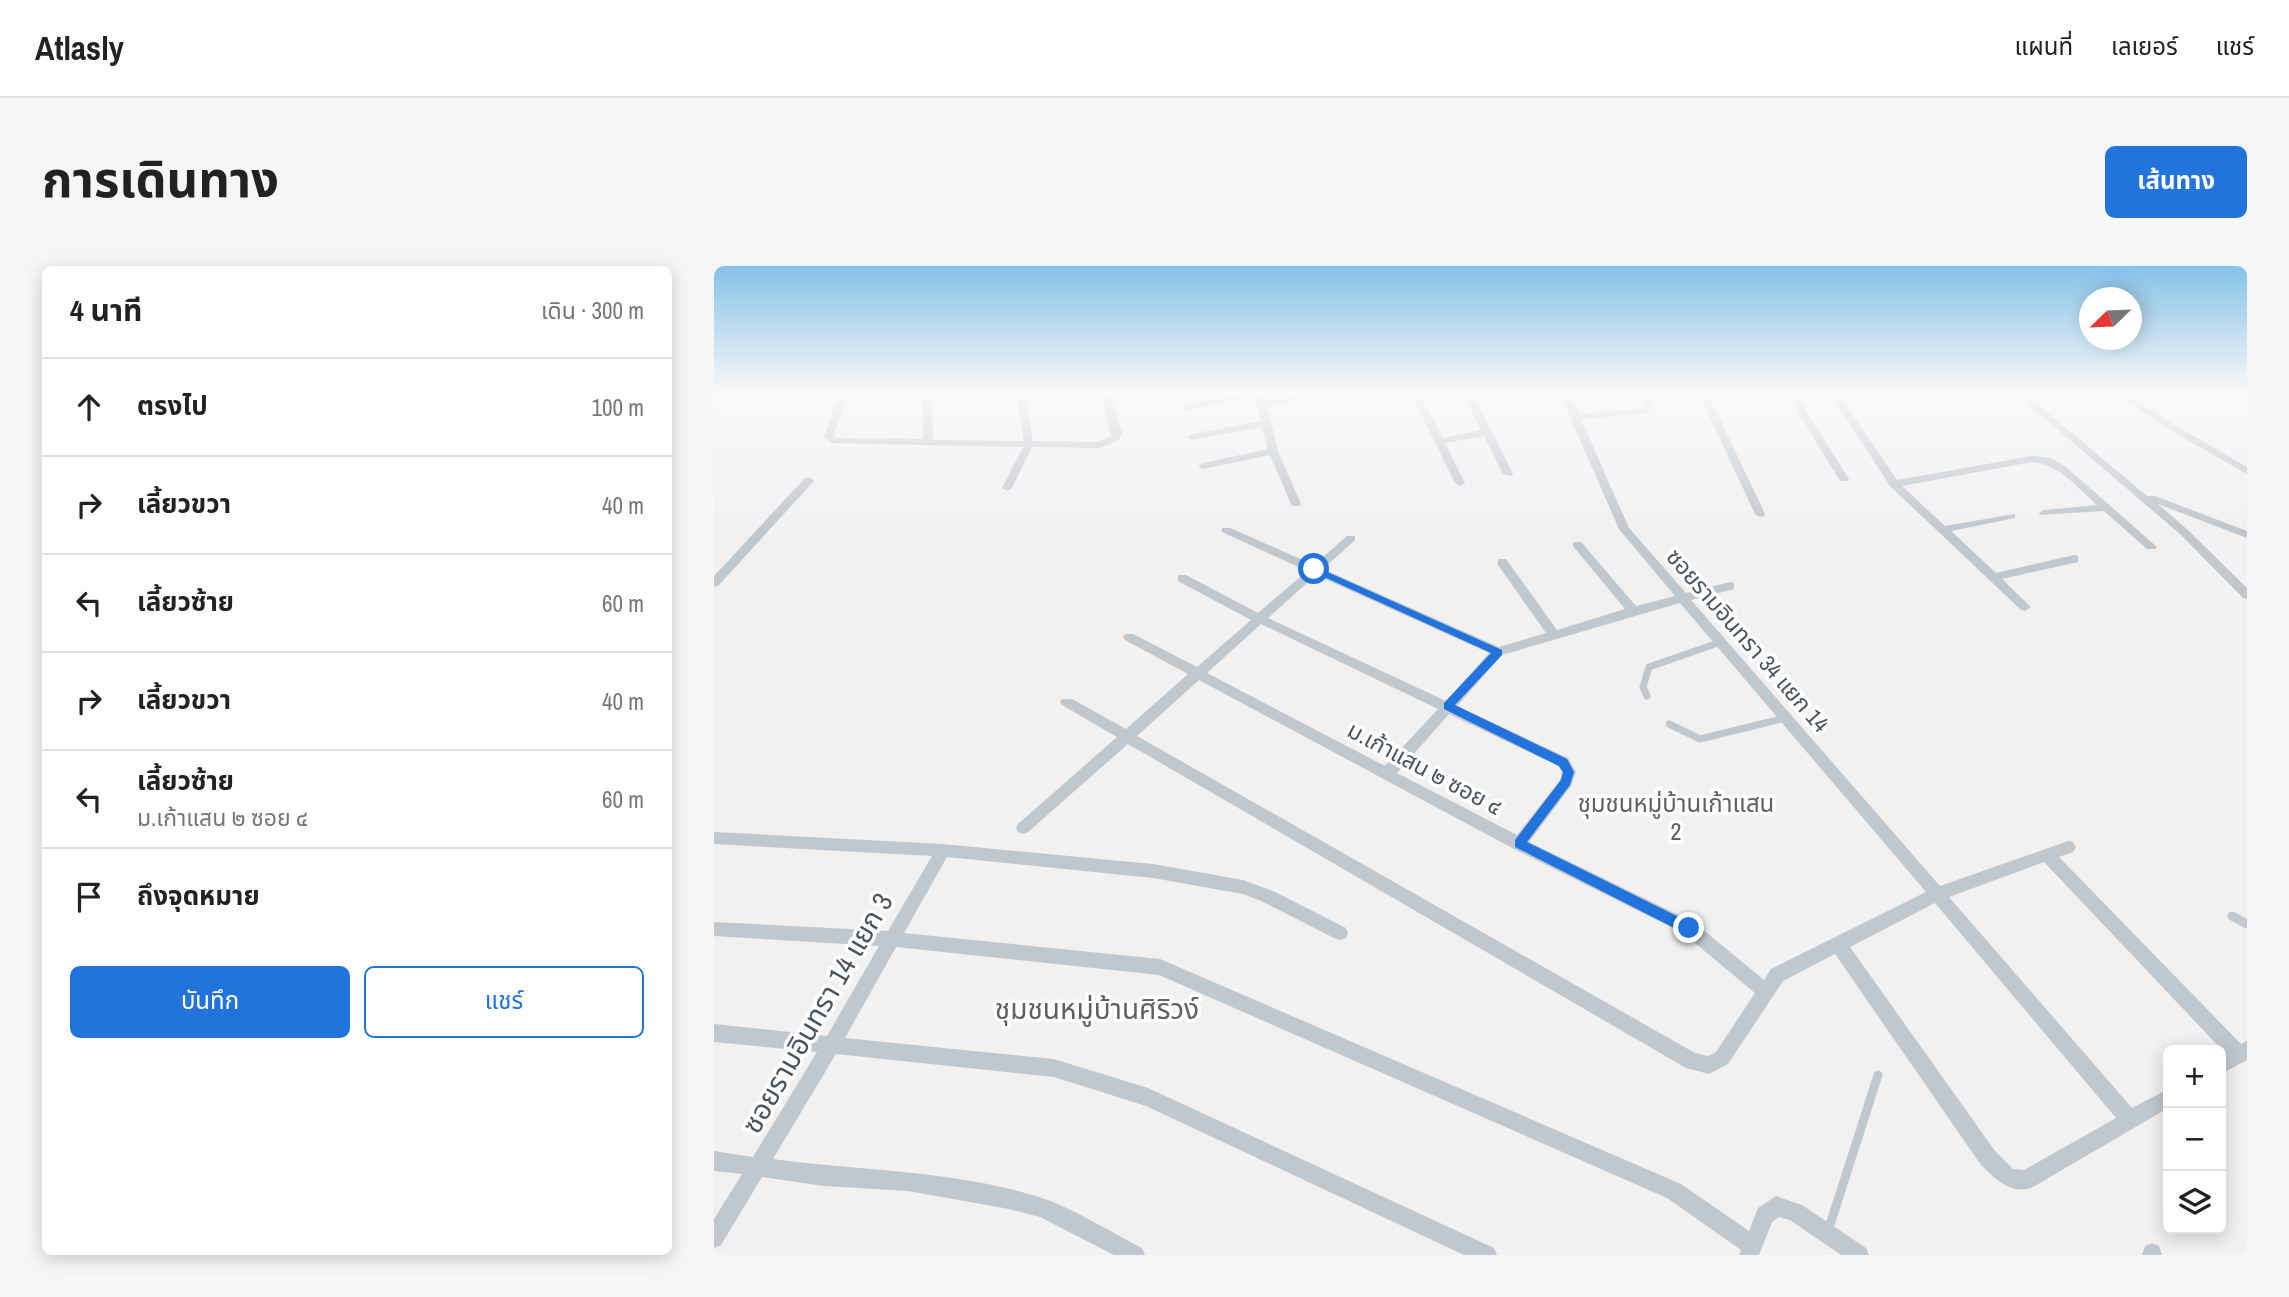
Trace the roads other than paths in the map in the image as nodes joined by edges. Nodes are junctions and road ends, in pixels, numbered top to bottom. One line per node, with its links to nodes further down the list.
1 (830, 438): 16 (street)
2 (929, 438): 16 (street)
3 (1028, 438): 17 (street)
4 (1116, 438): 17 (street)
5 (1270, 438): 18 (street)
6 (1439, 438): 15 (street)
7 (1456, 438): 15 (street)
8 (1490, 438): 21 (street)
9 (1583, 438): 47 (street, ซอยรามอินทรา 34 แยก 14)
10 (1724, 438): 31 (street)
11 (1819, 438): 22 (street)
12 (1864, 438): 25 (street)
13 (2073, 438): 27 (street)
14 (2191, 438): 20 (street)
15 (1441, 441): 24 (street)
16 (929, 442): 17 (street)
17 (1029, 444): 26 (street)
18 (1273, 452): 19 (street); 28 (street)
19 (1203, 466)
20 (2247, 471)
21 (1508, 474)
22 (1844, 479)
23 (809, 480): 44 (street)
24 (1460, 483)
25 (1894, 484): 29 (street); 34 (street)
26 (1007, 488)
27 (2140, 494): 35 (street); 46 (street)
28 (1296, 504)
29 (2106, 508): 30 (street); 38 (street)
30 (2044, 513)
31 (1760, 514)
32 (2011, 516): 34 (street)
33 (1226, 530): 41 (street)
34 (1941, 530): 43 (street)
35 (2247, 535)
36 (1350, 538): 41 (street)
37 (1577, 544): 49 (street)
38 (2151, 547)
39 (2074, 559): 43 (street)
40 (1502, 562): 51 (street)
41 (1314, 569): 50 (street); 54 (street)
42 (1182, 578): 50 (street)
43 (1994, 578): 48 (street)
44 (714, 583)
45 (1730, 586): 47 (street)
46 (2247, 595)
47 (1684, 598): 49 (street); 53 (street, ซอยรามอินทรา 34 แยก 14)
48 (2025, 607)
49 (1633, 611): 51 (street)
50 (1258, 618): 55 (street); 58 (street)
51 (1554, 635): 54 (street)
52 (1129, 637): 55 (street, ม.เก้าแสน ๒ ซอย ๔)
53 (1721, 642): 56 (lane); 59 (street, ซอยรามอินทรา 34 แยก 14)
54 (1498, 652): 58 (street)
55 (1198, 673): 61 (street); 62 (street, ม.เก้าแสน ๒ ซอย ๔)
56 (1647, 696)
57 (1067, 702): 61 (street)
58 (1448, 706): 62 (street); 65 (street)
59 (1787, 717): 60 (lane); 69 (street, ซอยรามอินทรา 34 แยก 14)
60 (1669, 724)
61 (1126, 736): 63 (street); 76 (street)
62 (1388, 773): 65 (street, ม.เก้าแสน ๒ ซอย ๔)
63 (1023, 828)
64 (714, 838): 67 (street)
65 (1519, 844): 76 (street, ม.เก้าแสน ๒ ซอย ๔)
66 (2068, 847): 68 (street)
67 (943, 850): 73 (street); 74 (street, ซอยรามอินทรา 14 แยก 3)
68 (2047, 855): 69 (street); 79 (street)
69 (1938, 894): 75 (street); 83 (street, ซอยรามอินทรา 34 แยก 14)
70 (2232, 916): 71 (lane)
71 (2247, 924)
72 (714, 929): 74 (street)
73 (1340, 933)
74 (891, 939): 78 (street, ซอยรามอินทรา 14 แยก 3); 88 (street)
75 (1838, 944): 76 (street); 83 (street)
76 (1765, 991)
77 (714, 1033): 78 (street)
78 (832, 1044): 85 (street, ซอยรามอินทรา 14 แยก 3); 90 (street)
79 (2243, 1052): 80 (street)
80 (2226, 1062)
81 (1878, 1074): 86 (lane)
82 (2163, 1101): 83 (street)
83 (2131, 1121)
84 (714, 1161): 85 (street)
85 (758, 1166): 87 (street, ซอยรามอินทรา 14 แยก 3); 89 (street)
86 (1827, 1234): 88 (street); 91 (street)
87 (714, 1238)
88 (1750, 1250)
89 (1135, 1255)
90 (1487, 1255)
91 (1859, 1255)

